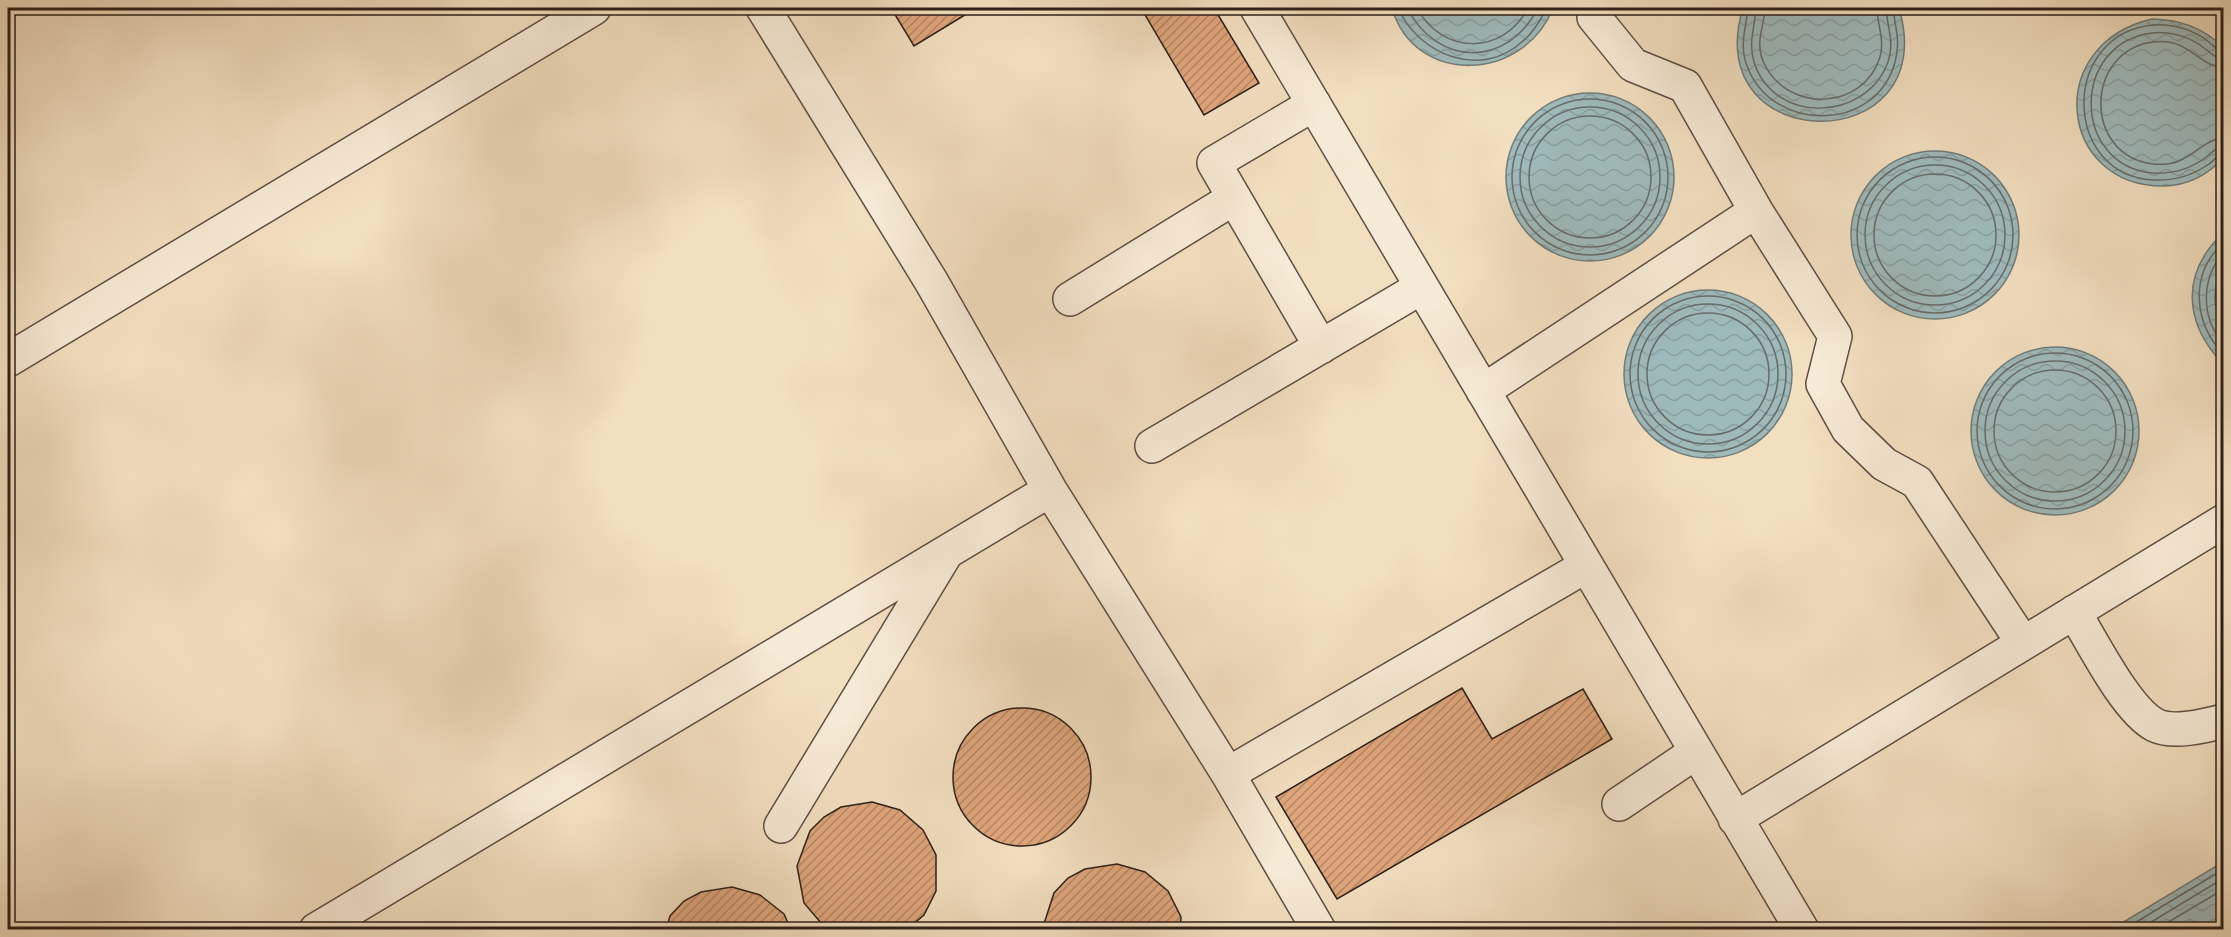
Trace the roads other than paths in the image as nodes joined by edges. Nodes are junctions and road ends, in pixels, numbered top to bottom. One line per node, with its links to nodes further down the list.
1 (594, 8): 11 (lane)
2 (763, 8): 14 (lane)
3 (1257, 8): 5 (lane)
4 (1595, 8): 7 (lane)
5 (1314, 104): 6 (lane); 8 (lane)
6 (1234, 198): 9 (lane); 10 (lane)
7 (1756, 211): 12 (lane); 19 (lane)
8 (1422, 287): 10 (lane); 12 (lane)
9 (1070, 299)
10 (1321, 347): 13 (lane)
11 (8, 360)
12 (1483, 391): 17 (lane)
13 (1152, 446)
14 (1050, 490): 16 (lane); 22 (lane)
15 (2223, 521): 18 (lane)
16 (948, 551): 25 (lane); 26 (lane)
17 (1586, 566): 21 (lane); 22 (lane)
18 (2074, 612): 19 (lane); 20 (lane)
19 (2023, 643): 24 (lane)
20 (2223, 721)
21 (1696, 752): 23 (lane); 24 (lane)
22 (1228, 774): 27 (lane)
23 (1619, 804)
24 (1735, 819): 28 (lane)
25 (781, 826)
26 (316, 930)
27 (1319, 930)
28 (1802, 930)

